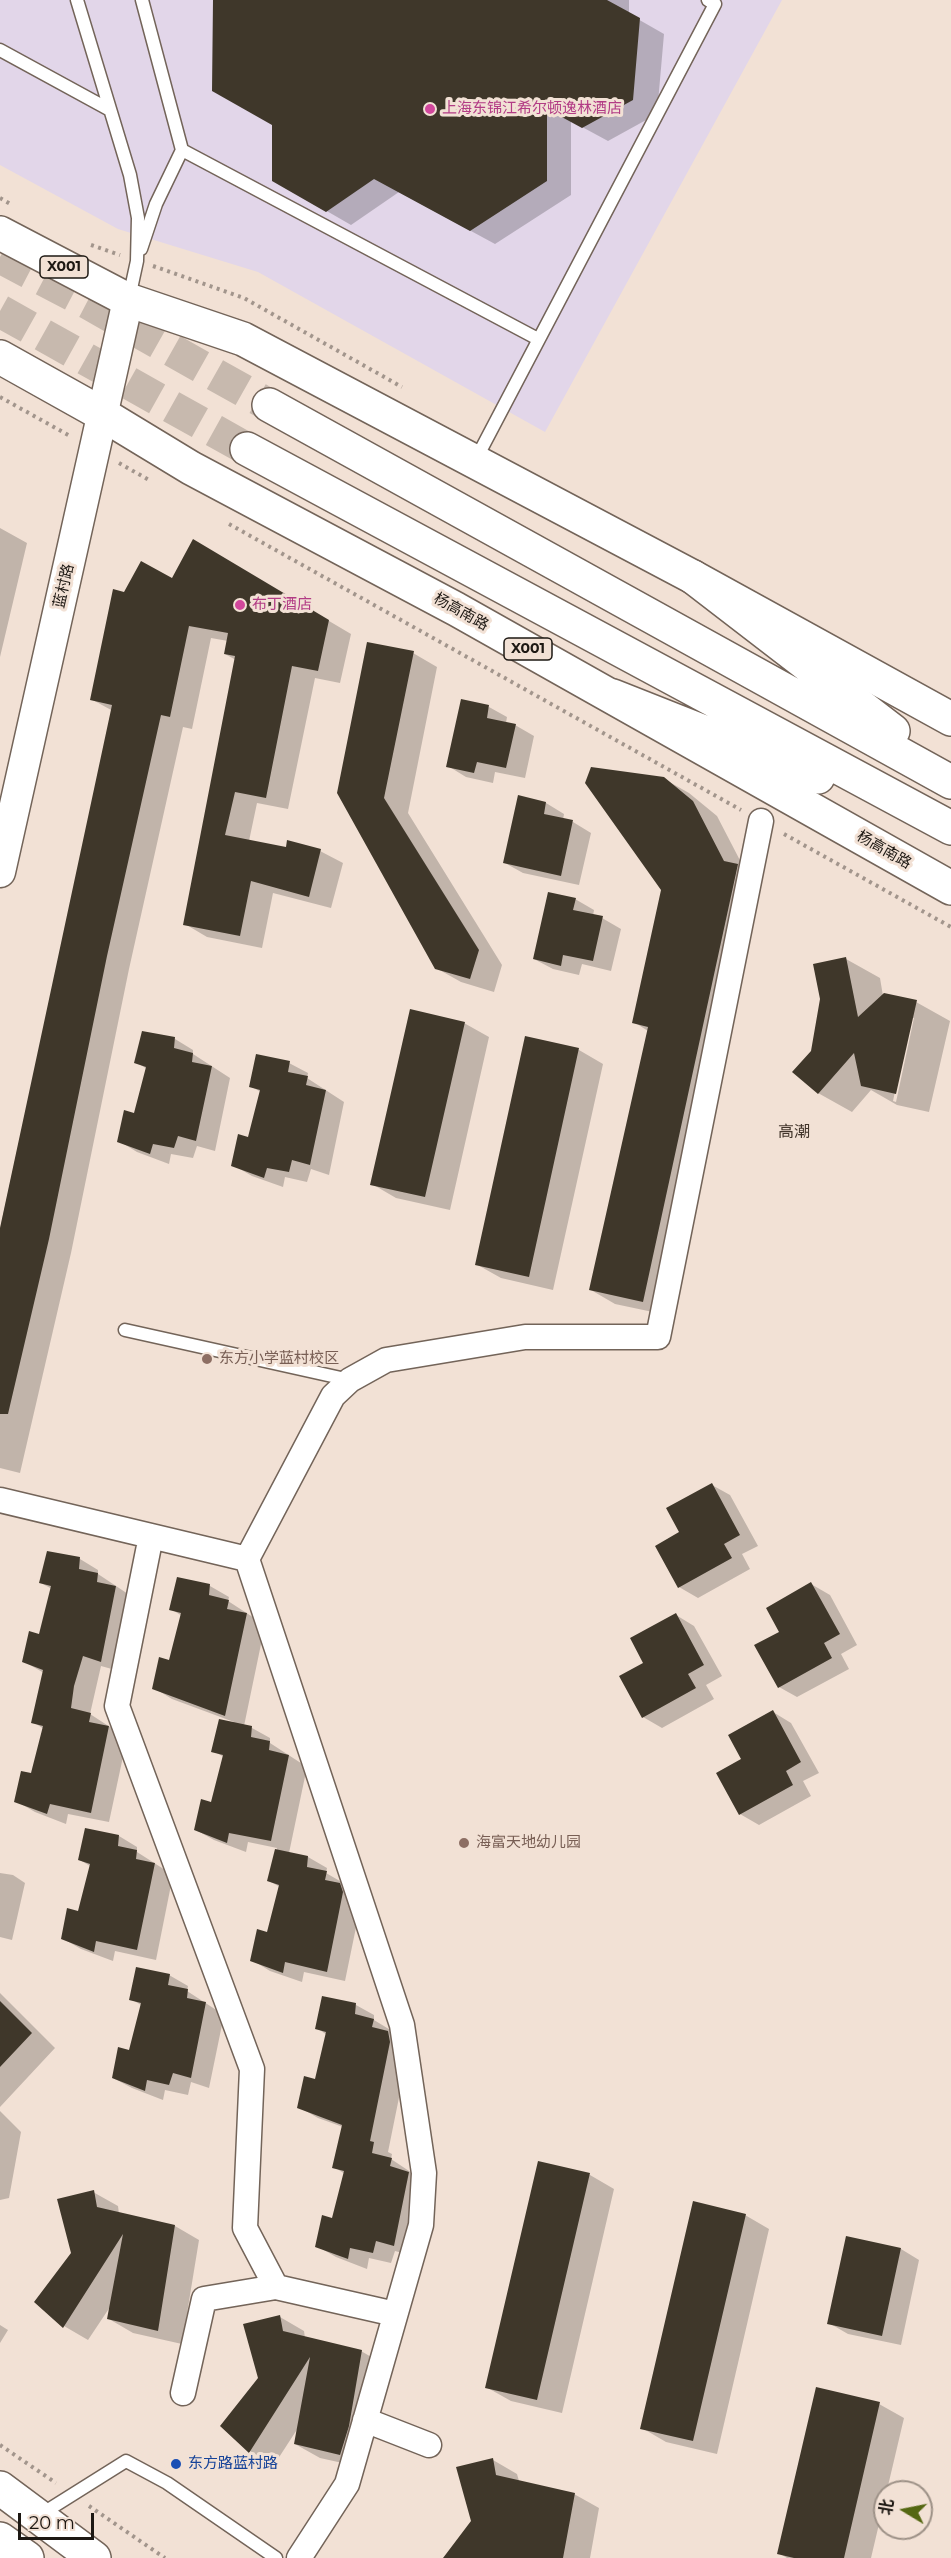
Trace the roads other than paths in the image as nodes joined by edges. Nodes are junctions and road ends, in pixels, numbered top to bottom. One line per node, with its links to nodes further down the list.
1 (77, 0): 5 (lane)
2 (142, 0): 6 (lane)
3 (714, 1): 10 (lane)
4 (0, 50): 5 (lane)
5 (110, 110): 8 (lane)
6 (182, 150): 8 (lane); 10 (lane)
7 (0, 233): 9 (main road, X001)
8 (137, 261): 9 (lane)
9 (128, 300): 13 (street, 蓝村路); 15 (main road, X001)
10 (538, 339): 15 (lane)
11 (0, 357): 13 (main road, 杨高南路 / X001)
12 (269, 405): 20 (main road)
13 (102, 414): 17 (main road, 杨高南路 / X001); 23 (street, 蓝村路)
14 (247, 449): 22 (main road, X001)
15 (475, 462): 16 (main road, X001)
16 (693, 577): 18 (main road, X001); 19 (main road)
17 (613, 696): 22 (main road); 24 (main road, 杨高南路 / X001)
18 (951, 719)
19 (951, 776)
20 (951, 782)
21 (761, 821): 26 (street)
22 (951, 829)
23 (0, 872)
24 (951, 888)
25 (125, 1330): 26 (lane)
26 (350, 1380): 29 (street)
27 (0, 1500): 28 (street)
28 (151, 1536): 29 (street); 30 (street)
29 (247, 1559): 31 (street)
30 (276, 2287): 31 (street); 32 (street)
31 (395, 2314): 33 (street)
32 (183, 2393)
33 (365, 2420): 34 (street); 41 (street)
34 (429, 2445)
35 (0, 2488): 36 (main road)
36 (39, 2516): 39 (main road); 40 (lane)
37 (0, 2539): 38 (main road)
38 (27, 2558)
39 (94, 2558)
40 (276, 2558)
41 (299, 2558)

